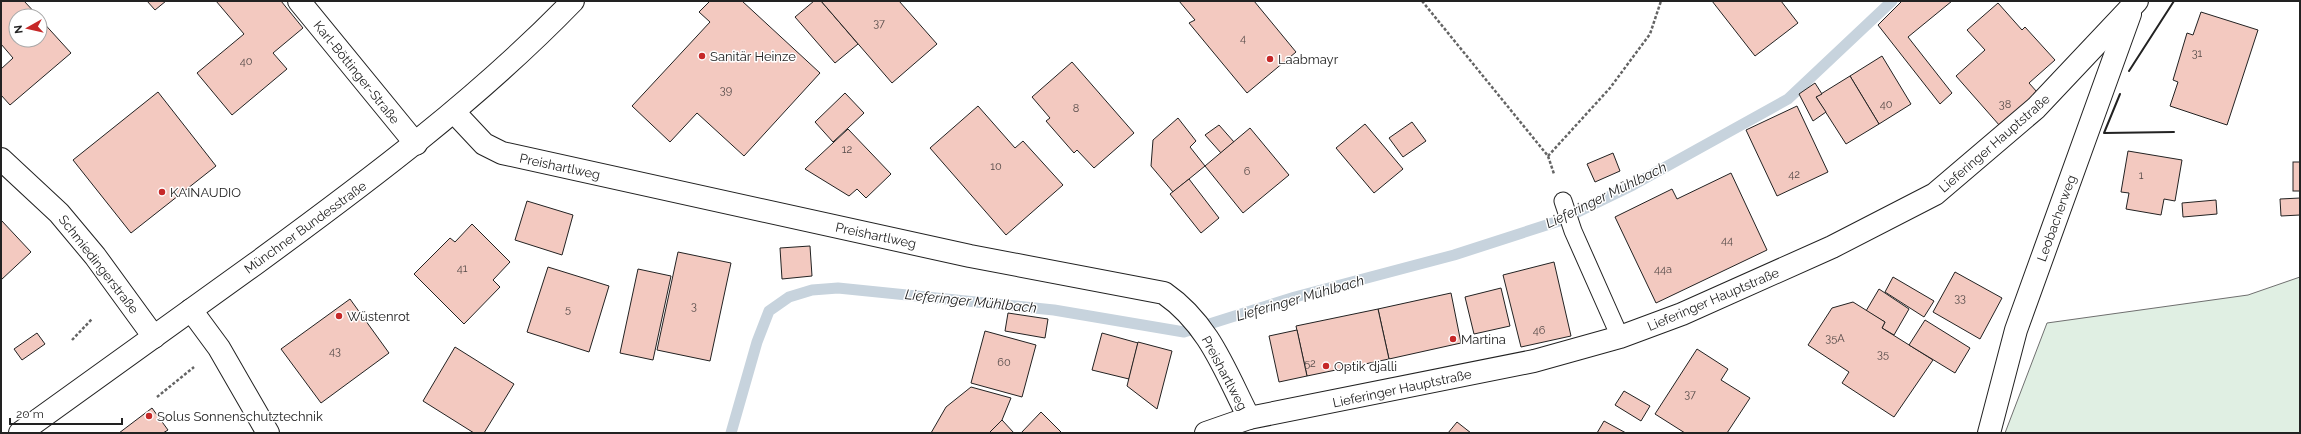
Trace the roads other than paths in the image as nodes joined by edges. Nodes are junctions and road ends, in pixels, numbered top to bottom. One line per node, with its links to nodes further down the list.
1 (299, 1): 5 (street, Karl-Böttinger-Straße)
2 (574, 1): 4 (street, Münchner Bundesstraße)
3 (2135, 4): 10 (street, Lieferinger Hauptstraße); 15 (street, Leobacherweg)
4 (454, 112): 5 (street, Münchner Bundesstraße); 11 (street, Preishartlweg)
5 (416, 144): 8 (street, Münchner Bundesstraße)
6 (2, 162): 9 (street, Schmiedingerstraße)
7 (1563, 201): 10 (lane)
8 (191, 310): 9 (street, Münchner Bundesstraße); 13 (street)
9 (154, 337): 12 (street, Münchner Bundesstraße)
10 (1620, 337): 11 (street, Lieferinger Hauptstraße)
11 (1249, 418): 14 (street, Lieferinger Hauptstraße)
12 (20, 433)
13 (268, 433)
14 (1206, 433)
15 (1989, 433)

